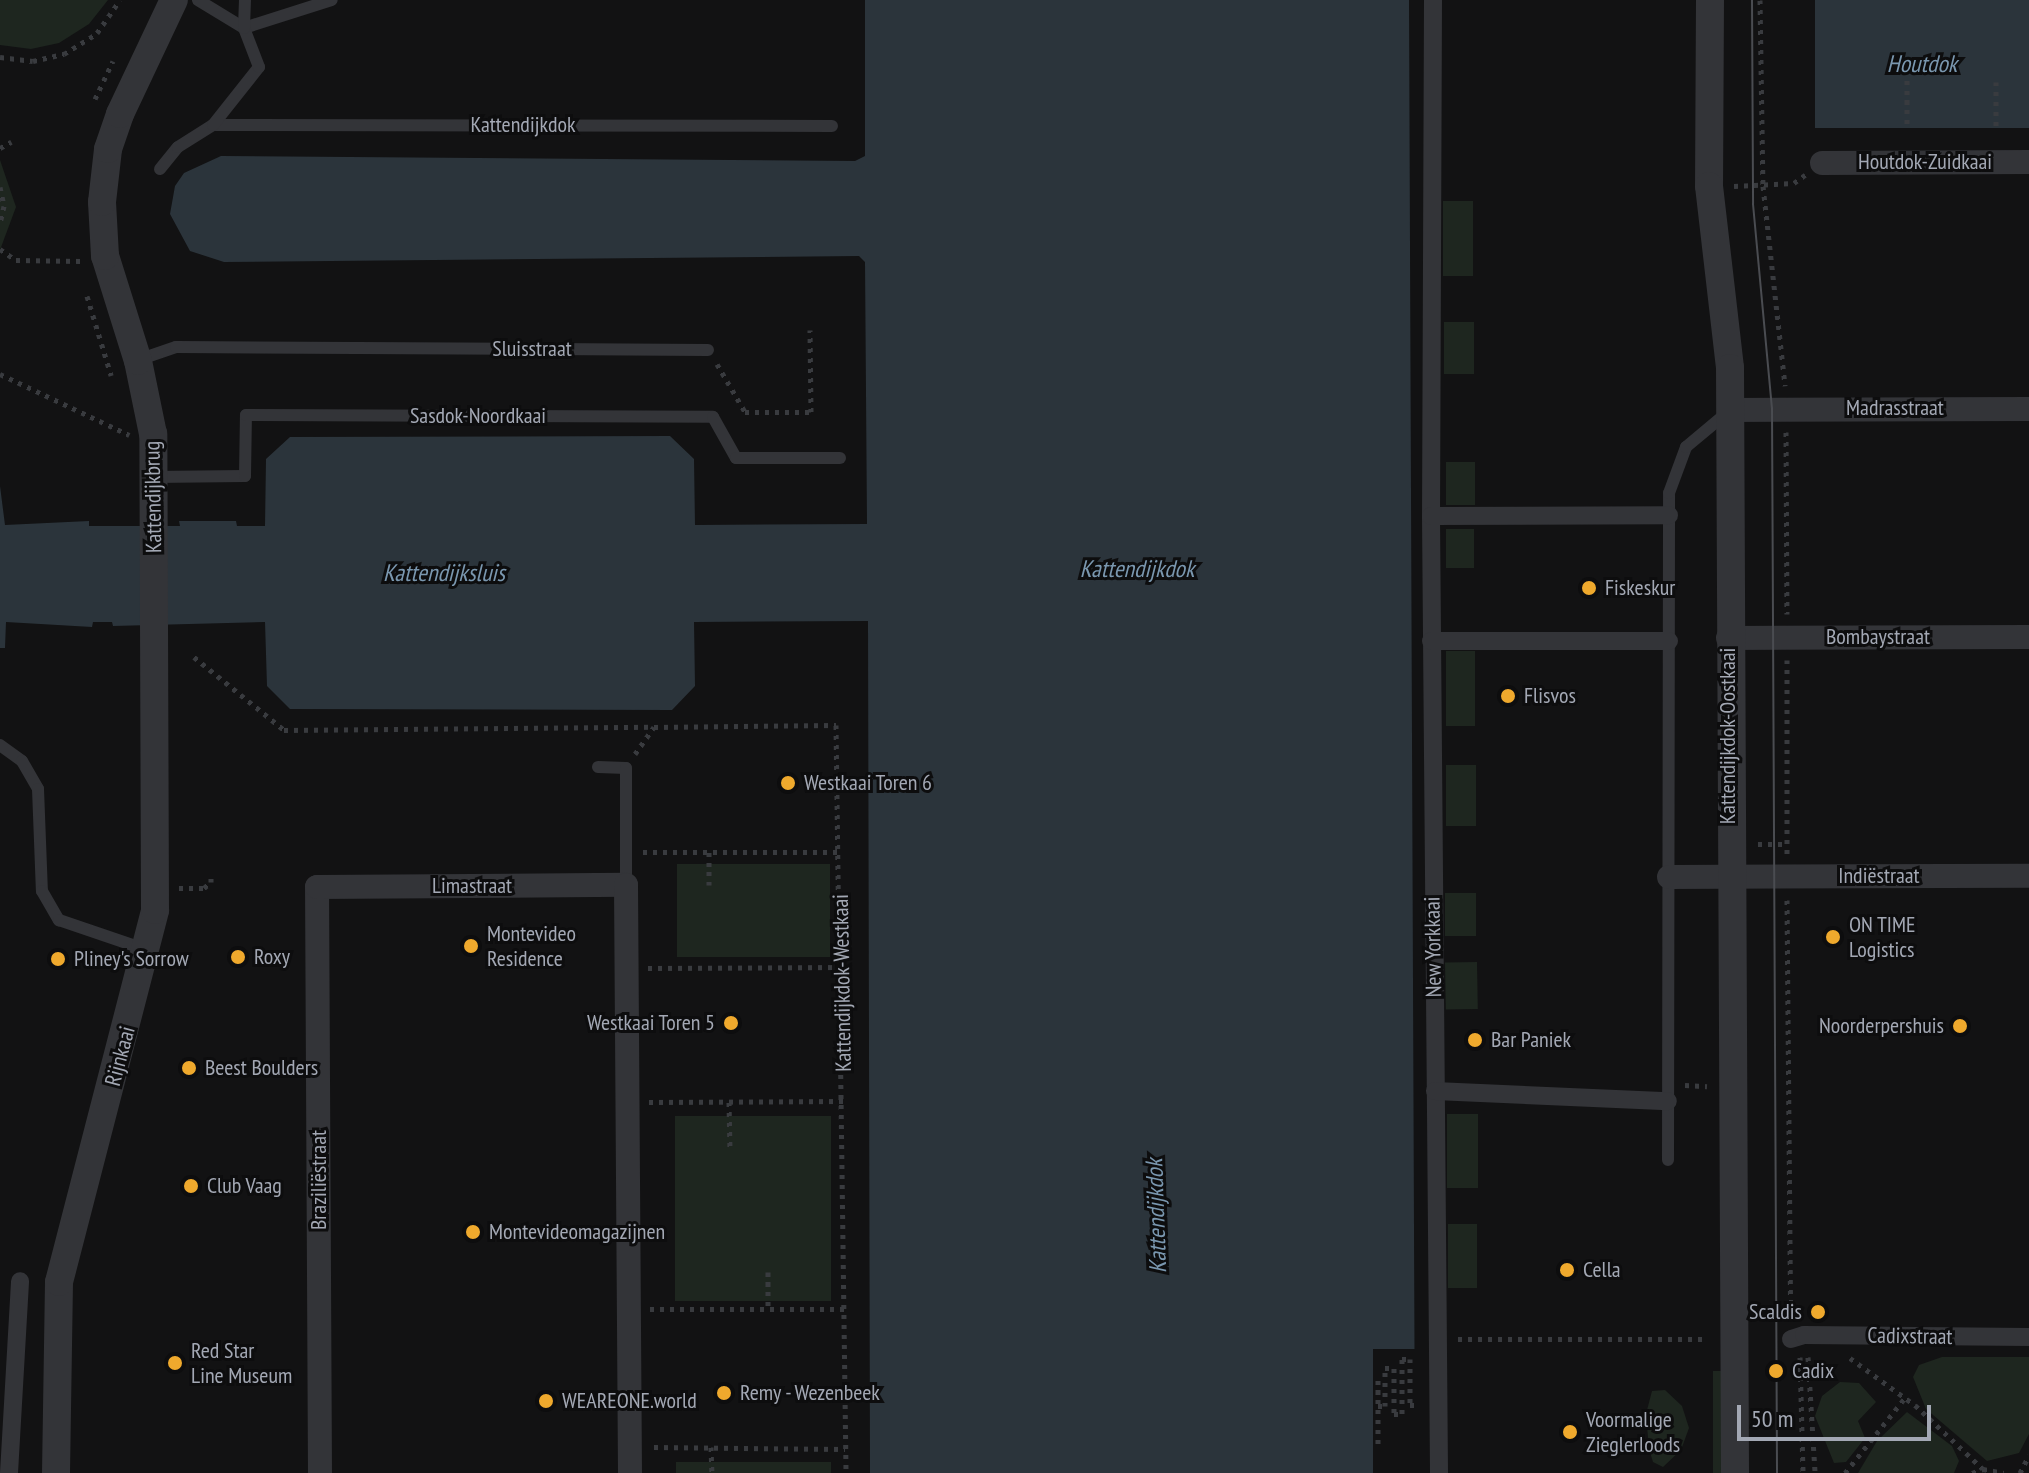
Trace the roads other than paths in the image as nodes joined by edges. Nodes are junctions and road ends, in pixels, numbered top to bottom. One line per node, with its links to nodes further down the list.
1 (174, 0): 14 (street, Kattendijkbrug)
2 (198, 0): 7 (lane)
3 (245, 0): 7 (lane)
4 (332, 0): 7 (lane)
5 (1433, 0): 20 (street, New Yorkkaai)
6 (1710, 0): 16 (street, Kattendijkdok-Oostkaai)
7 (244, 28): 8 (lane)
8 (213, 125): 9 (lane, Kattendijkdok); 12 (lane)
9 (832, 126)
10 (2029, 162): 11 (street, Houtdok-Zuidkaai)
11 (1822, 163)
12 (160, 169)
13 (708, 350): 14 (lane, Sluisstraat)
14 (138, 361): 18 (street, Kattendijkbrug)
15 (2029, 409): 16 (street, Madrasstraat)
16 (1730, 410): 19 (lane); 23 (street, Kattendijkdok-Oostkaai)
17 (840, 458): 18 (lane, Sasdok-Noordkaai)
18 (153, 477): 21 (street, Kattendijkbrug)
19 (1669, 515): 20 (street); 25 (lane)
20 (1431, 516): 24 (street, New Yorkkaai)
21 (155, 635): 33 (street, Rijnkaai)
22 (2029, 637): 23 (street, Bombaystraat)
23 (1728, 638): 28 (street, Kattendijkdok-Oostkaai)
24 (1431, 641): 25 (street); 34 (street, New Yorkkaai)
25 (1669, 641): 30 (lane)
26 (0, 745): 33 (lane)
27 (598, 767): 31 (lane)
28 (1729, 876): 29 (street, Indiëstraat); 30 (street, Indiëstraat); 45 (street, Kattendijkdok-Oostkaai)
29 (2029, 876)
30 (1669, 877): 35 (lane)
31 (626, 885): 32 (street, Limastraat); 43 (street)
32 (317, 887): 42 (street, Braziliëstraat)
33 (147, 949): 41 (street, Rijnkaai)
34 (1435, 1091): 35 (street); 44 (street, New Yorkkaai)
35 (1668, 1101): 36 (lane)
36 (1668, 1160)
37 (20, 1281): 40 (street)
38 (1800, 1337): 39 (street, Cadixstraat)
39 (2029, 1337)
40 (9, 1473)
41 (56, 1473)
42 (320, 1473)
43 (630, 1473)
44 (1439, 1473)
45 (1735, 1473)

